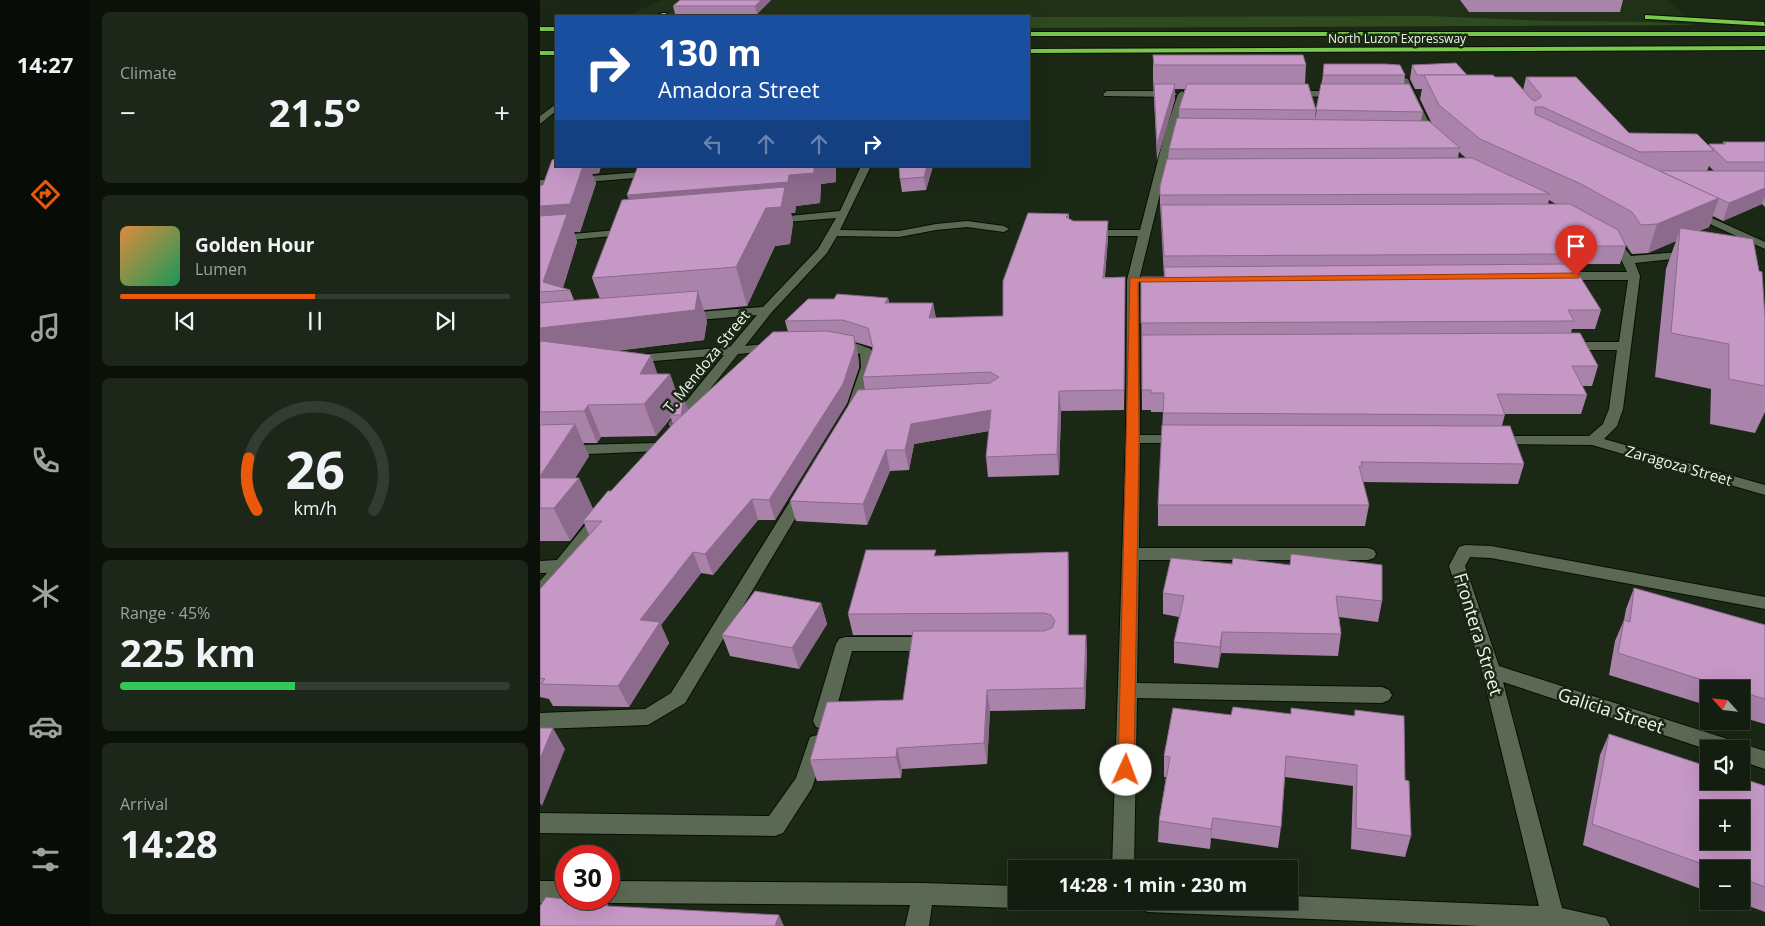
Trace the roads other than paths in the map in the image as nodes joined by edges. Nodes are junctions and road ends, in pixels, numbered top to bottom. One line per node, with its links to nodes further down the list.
1 (1648, 17): 2 (highway)
2 (1765, 24)
3 (540, 29): 4 (highway)
4 (555, 29)
5 (1030, 34): 6 (highway, North Luzon Expressway)
6 (1765, 34)
7 (1765, 48): 8 (highway, North Luzon Expressway)
8 (1030, 51)
9 (540, 53): 10 (highway)
10 (555, 53)
11 (1404, 79): 17 (street)
12 (1107, 94): 27 (street)
13 (1282, 94): 14 (street)
14 (1351, 94)
15 (555, 108): 16 (street)
16 (540, 121)
17 (1443, 144)
18 (866, 167): 22 (street, T. Mendoza Street)
19 (664, 173): 20 (street)
20 (540, 183)
21 (1688, 210): 31 (street)
22 (844, 214): 23 (street); 26 (street, T. Mendoza Street)
23 (765, 220)
24 (1004, 229): 26 (street)
25 (638, 232): 30 (street)
26 (833, 233): 37 (street, T. Mendoza Street)
27 (1146, 233): 28 (street); 46 (street)
28 (1074, 234)
29 (1601, 235): 34 (street)
30 (540, 240)
31 (1765, 246): 32 (street)
32 (1746, 249)
33 (1706, 253): 34 (street)
34 (1628, 260): 36 (street)
35 (1546, 276): 36 (street)
36 (1634, 276): 42 (street)
37 (767, 310): 38 (street); 43 (street, T. Mendoza Street)
38 (668, 318)
39 (819, 344): 45 (street)
40 (791, 346): 43 (street)
41 (1555, 346): 42 (street)
42 (1623, 346): 50 (street)
43 (736, 349): 44 (street); 48 (street, T. Mendoza Street)
44 (618, 360)
45 (846, 421)
46 (1133, 439): 47 (street); 56 (street)
47 (1193, 439)
48 (662, 440): 51 (street); 52 (street, T. Mendoza Street)
49 (1483, 440): 50 (street, Zaragoza Street)
50 (1593, 441): 54 (street, Zaragoza Street)
51 (540, 451)
52 (644, 463)
53 (810, 480): 66 (street)
54 (1765, 490)
55 (609, 507): 58 (street)
56 (1131, 554): 57 (street); 64 (street)
57 (1368, 554)
58 (562, 566): 59 (street); 60 (street)
59 (540, 567)
60 (540, 593)
61 (1765, 603): 63 (street, Frontera Street)
62 (950, 644): 70 (street)
63 (1491, 671): 67 (street, Galicia Street); 78 (street, Frontera Street)
64 (1129, 690): 65 (street); 71 (street)
65 (1382, 695)
66 (540, 721)
67 (1704, 740)
68 (1750, 755): 69 (street)
69 (1765, 760)
70 (540, 823)
71 (1123, 860)
72 (540, 892): 73 (street)
73 (555, 892)
74 (620, 892): 75 (street)
75 (923, 894): 76 (street); 79 (street)
76 (1008, 897)
77 (1298, 909): 78 (street)
78 (1553, 922): 80 (street)
79 (917, 926)
80 (1598, 926)

